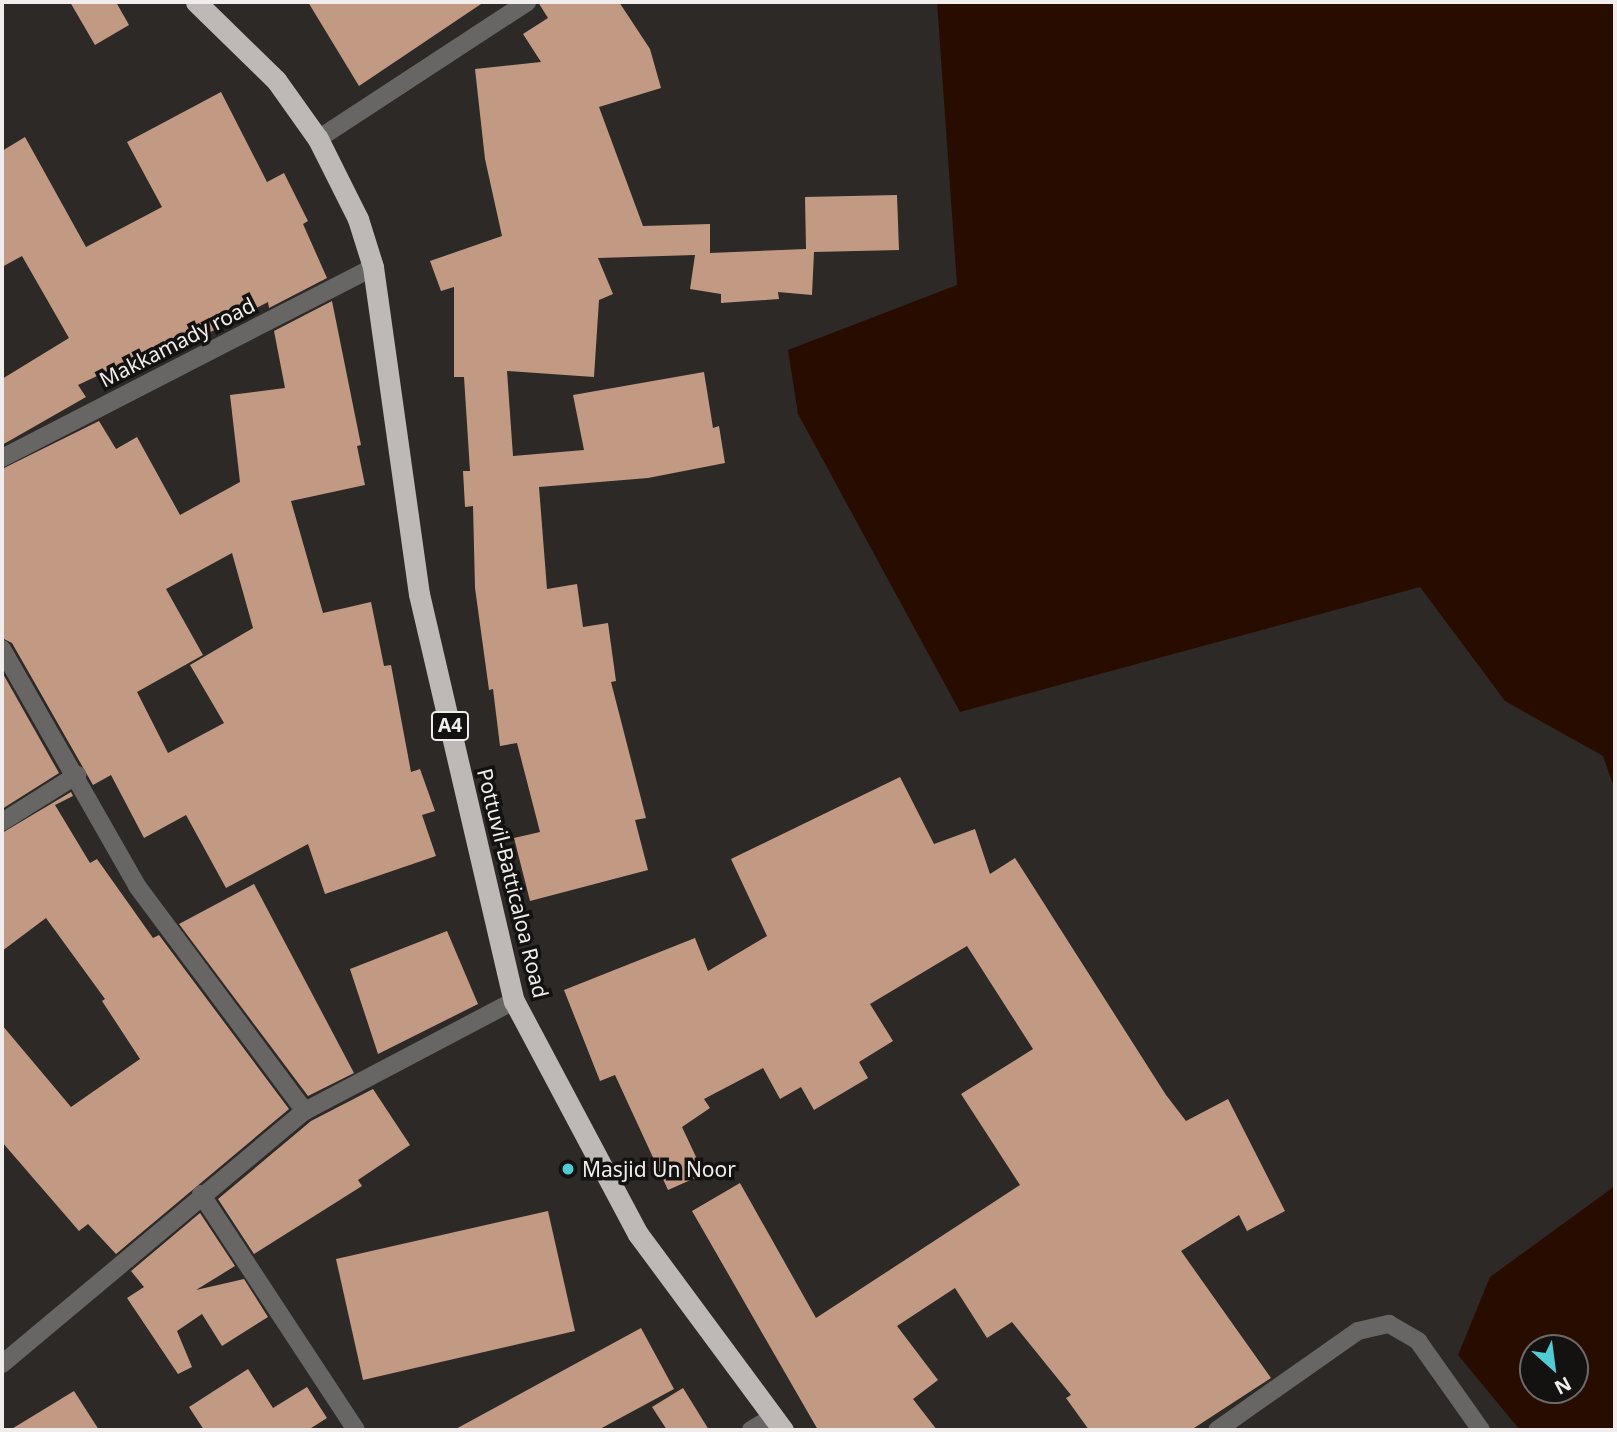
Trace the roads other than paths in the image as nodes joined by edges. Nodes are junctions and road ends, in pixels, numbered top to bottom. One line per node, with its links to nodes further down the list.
1 (196, 2): 3 (highway, Pottuvil-Batticaloa Road / A4)
2 (527, 2): 3 (street)
3 (318, 139): 4 (highway, Pottuvil-Batticaloa Road / A4)
4 (373, 267): 5 (street, Makkamady road); 9 (highway, Pottuvil-Batticaloa Road / A4)
5 (2, 458)
6 (2, 649): 7 (street)
7 (77, 775): 8 (street); 10 (street)
8 (2, 822)
9 (513, 1001): 10 (street); 13 (highway, Pottuvil-Batticaloa Road / A4)
10 (305, 1111): 11 (street)
11 (201, 1194): 12 (street); 14 (street)
12 (2, 1364)
13 (778, 1423): 15 (street)
14 (356, 1430)
15 (751, 1430)
16 (1217, 1430): 17 (street)
17 (1481, 1430)

